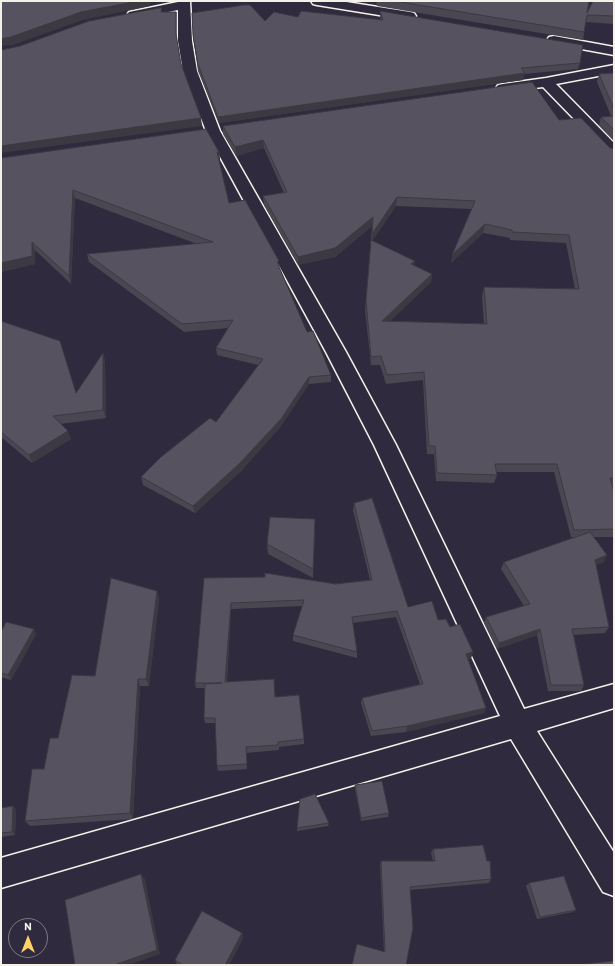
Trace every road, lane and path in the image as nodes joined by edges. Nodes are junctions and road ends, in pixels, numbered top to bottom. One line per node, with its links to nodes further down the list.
1 (317, 1): 4 (street)
2 (184, 3): 3 (street); 12 (street)
3 (121, 18)
4 (420, 18)
5 (543, 39): 6 (street)
6 (614, 50)
7 (614, 68): 8 (street)
8 (546, 82): 9 (street); 10 (street)
9 (490, 90)
10 (614, 152)
11 (614, 696): 12 (street)
12 (518, 724): 13 (street); 14 (street)
13 (1, 873)
14 (614, 881)

